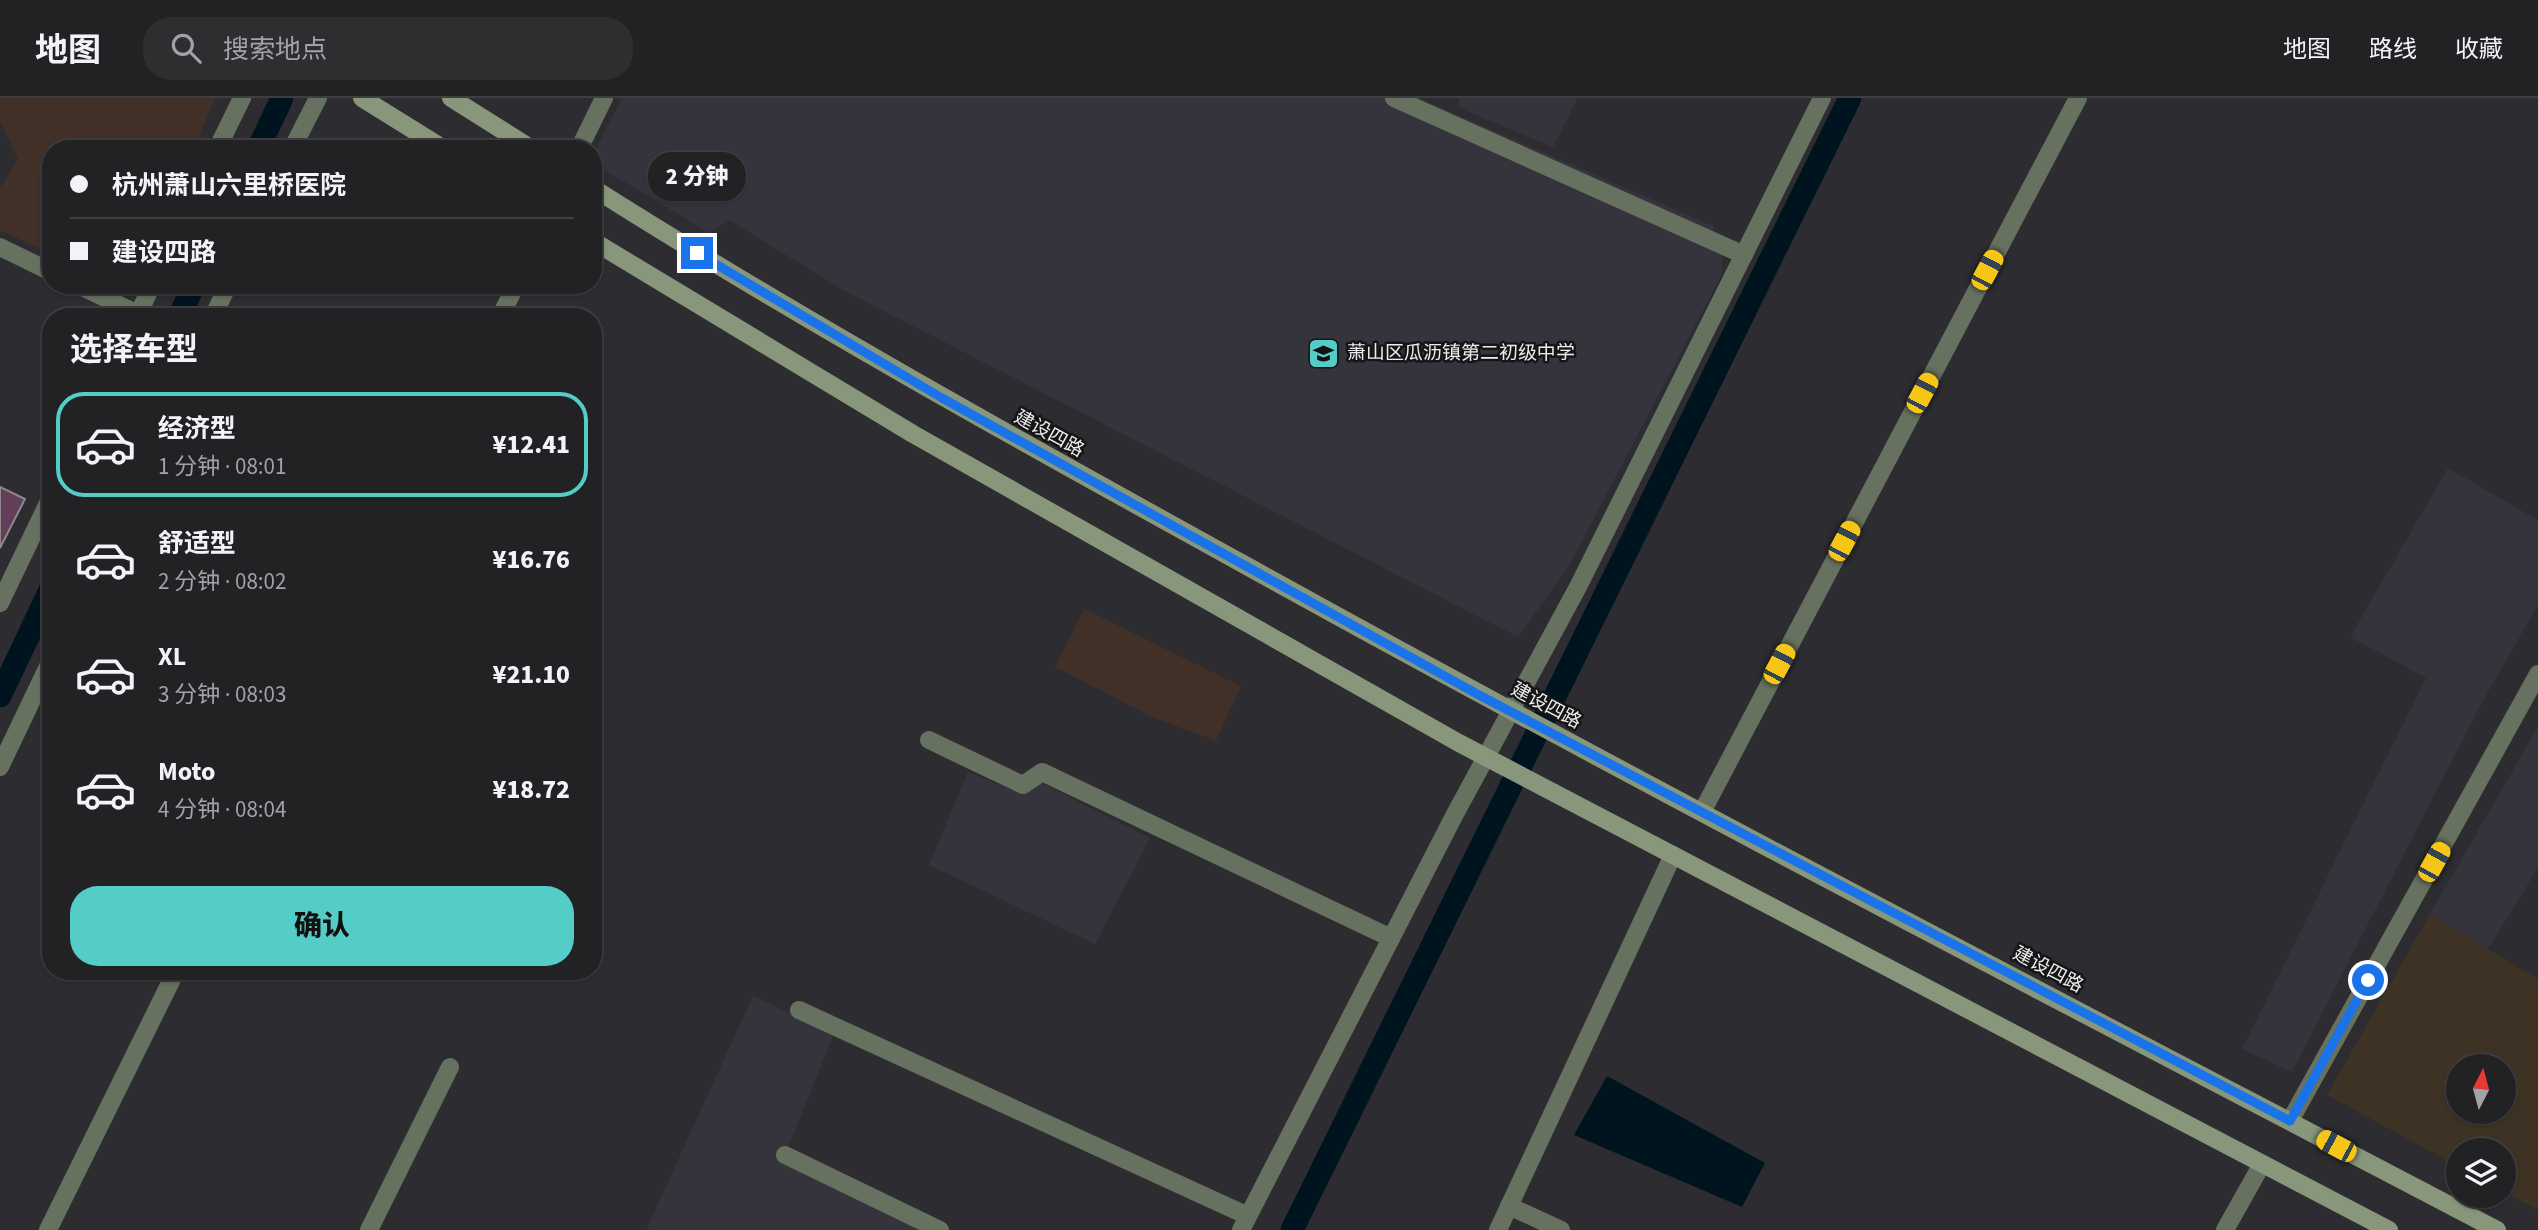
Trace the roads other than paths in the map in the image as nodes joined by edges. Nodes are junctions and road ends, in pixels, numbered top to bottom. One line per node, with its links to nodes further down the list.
1 (242, 98): 9 (street)
2 (318, 98): 10 (street)
3 (362, 98): 11 (main road)
4 (451, 98): 12 (main road)
5 (604, 98): 13 (street)
6 (1394, 98): 17 (street)
7 (1822, 98): 17 (street)
8 (2078, 98): 27 (street)
9 (221, 140)
10 (297, 140)
11 (430, 140)
12 (517, 140)
13 (583, 140)
14 (602, 194): 27 (main road, 建设四路)
15 (602, 246): 28 (main road)
16 (0, 247): 18 (street)
17 (1744, 255): 29 (street)
18 (42, 268)
19 (95, 294): 20 (street)
20 (122, 308)
21 (42, 516): 22 (street)
22 (0, 603)
23 (2538, 674): 33 (street)
24 (42, 679): 26 (street)
25 (929, 740): 29 (street)
26 (0, 767)
27 (1702, 812): 33 (main road, 建设四路)
28 (1673, 855): 35 (main road); 36 (street)
29 (1391, 938): 37 (street)
30 (172, 980): 38 (street)
31 (799, 1010): 37 (street)
32 (450, 1067): 39 (street)
33 (2290, 1121): 45 (main road, 建设四路)
34 (785, 1155): 40 (street)
35 (2262, 1164): 43 (street); 44 (main road)
36 (1509, 1206): 41 (street); 42 (street)
37 (1244, 1223)
38 (48, 1230)
39 (369, 1230)
40 (940, 1230)
41 (1498, 1230)
42 (1560, 1230)
43 (2225, 1230)
44 (2389, 1230)
45 (2497, 1230)

